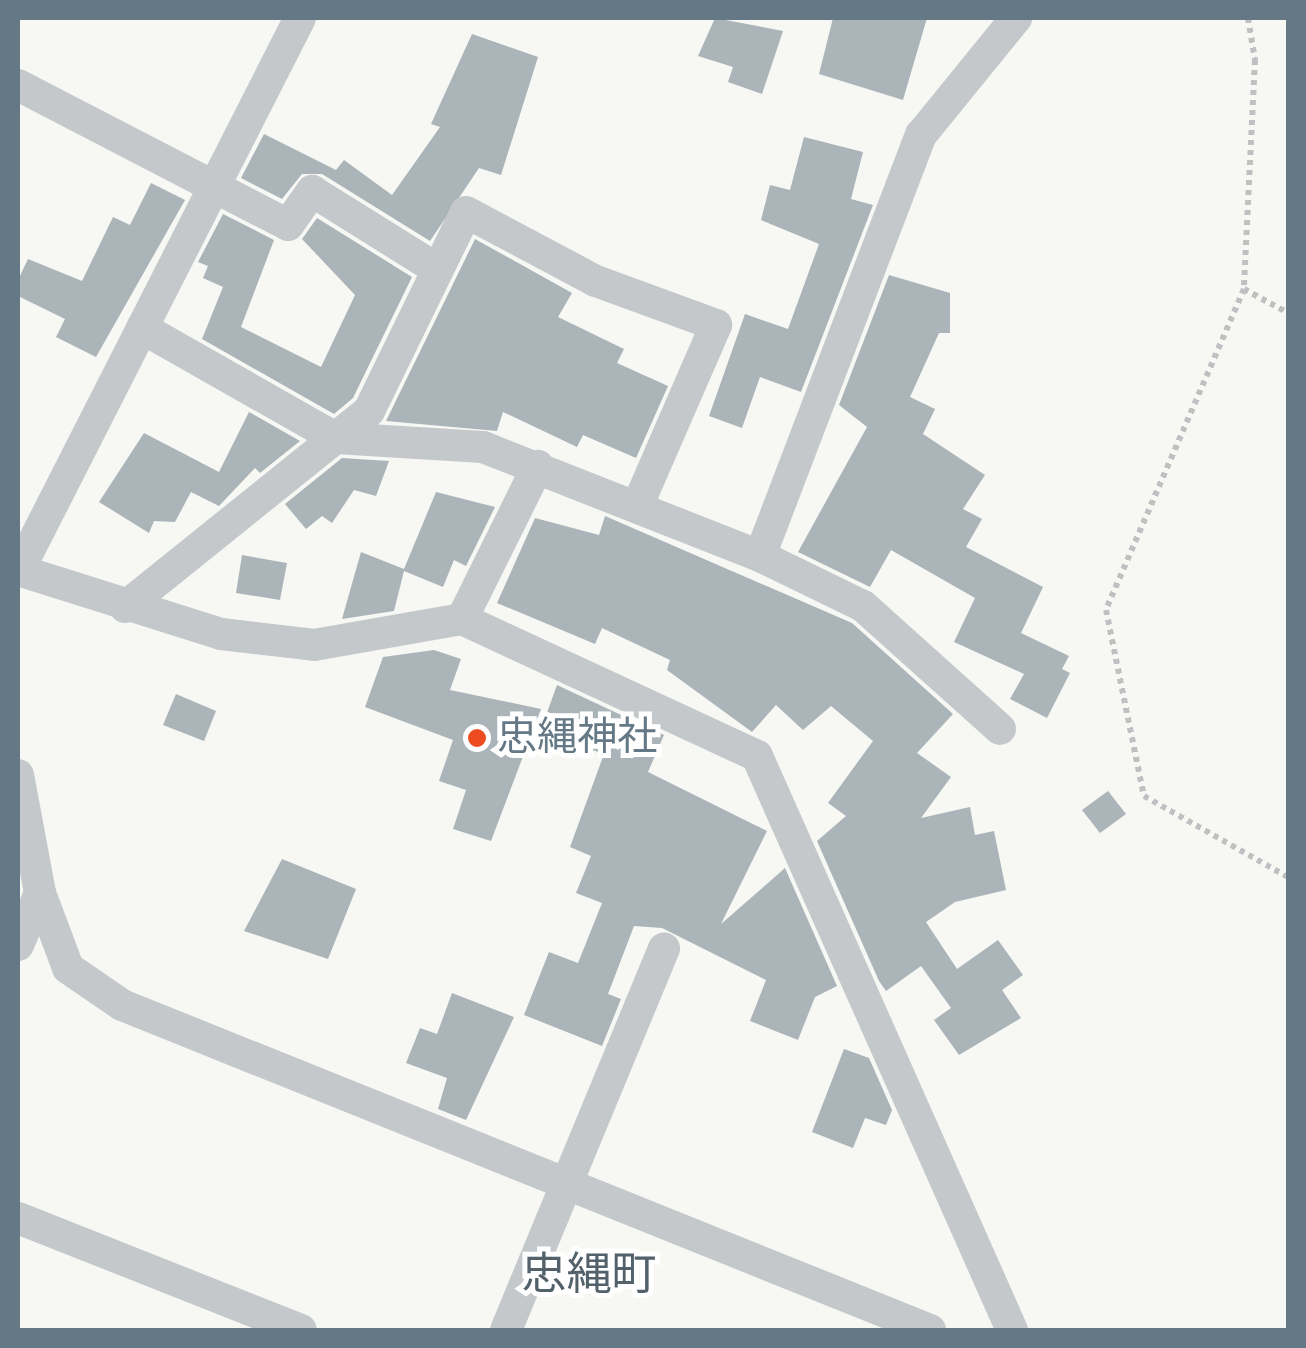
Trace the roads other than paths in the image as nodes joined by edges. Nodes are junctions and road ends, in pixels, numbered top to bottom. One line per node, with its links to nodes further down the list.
1 (300, 18): 4 (street)
2 (1016, 18): 10 (street)
3 (18, 85): 4 (street)
4 (214, 186): 5 (street); 6 (street)
5 (436, 268): 7 (street); 9 (street)
6 (142, 328): 7 (street); 11 (street)
7 (336, 438): 8 (street); 12 (street)
8 (538, 466): 9 (street); 13 (street)
9 (638, 504): 10 (street)
10 (760, 556): 14 (street)
11 (18, 570): 12 (street)
12 (125, 608): 13 (street)
13 (462, 618): 24 (street)
14 (1000, 729)
15 (18, 775): 16 (street)
16 (40, 893): 17 (street); 19 (street)
17 (18, 946)
18 (664, 948): 19 (street)
19 (566, 1184): 22 (street); 23 (street)
20 (18, 1218): 21 (street)
21 (301, 1330)
22 (506, 1330)
23 (930, 1330)
24 (1012, 1330)

